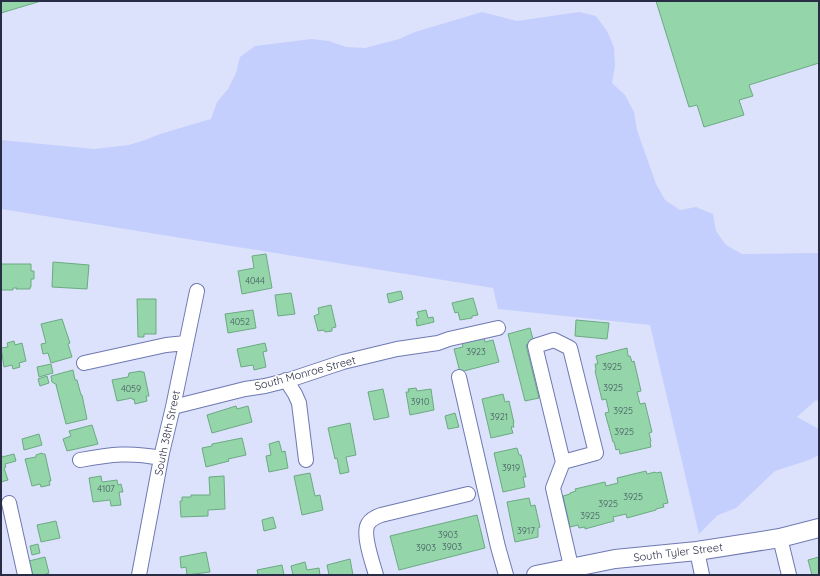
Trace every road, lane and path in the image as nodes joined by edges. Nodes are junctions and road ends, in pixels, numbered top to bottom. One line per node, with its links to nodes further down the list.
1 (197, 291): 3 (street, South 38th Street)
2 (498, 328): 6 (street, South Monroe Street)
3 (186, 343): 4 (street); 7 (street, South 38th Street)
4 (84, 363)
5 (459, 377): 21 (street)
6 (286, 380): 7 (street, South Monroe Street); 10 (street)
7 (173, 407): 8 (street, South 38th Street)
8 (161, 458): 9 (street); 19 (street, South 38th Street)
9 (80, 460)
10 (306, 460)
11 (563, 462): 11 (street); 17 (street)
12 (468, 494): 20 (street)
13 (9, 503): 18 (street)
14 (819, 528): 15 (main road, South Tyler Street)
15 (780, 538): 16 (main road, South Tyler Street); 24 (street)
16 (697, 551): 17 (main road, South Tyler Street); 23 (street)
17 (572, 571): 22 (main road, South Tyler Street)
18 (25, 575)
19 (139, 575)
20 (376, 575)
21 (506, 575)
22 (536, 575)
23 (702, 575)
24 (789, 575)

